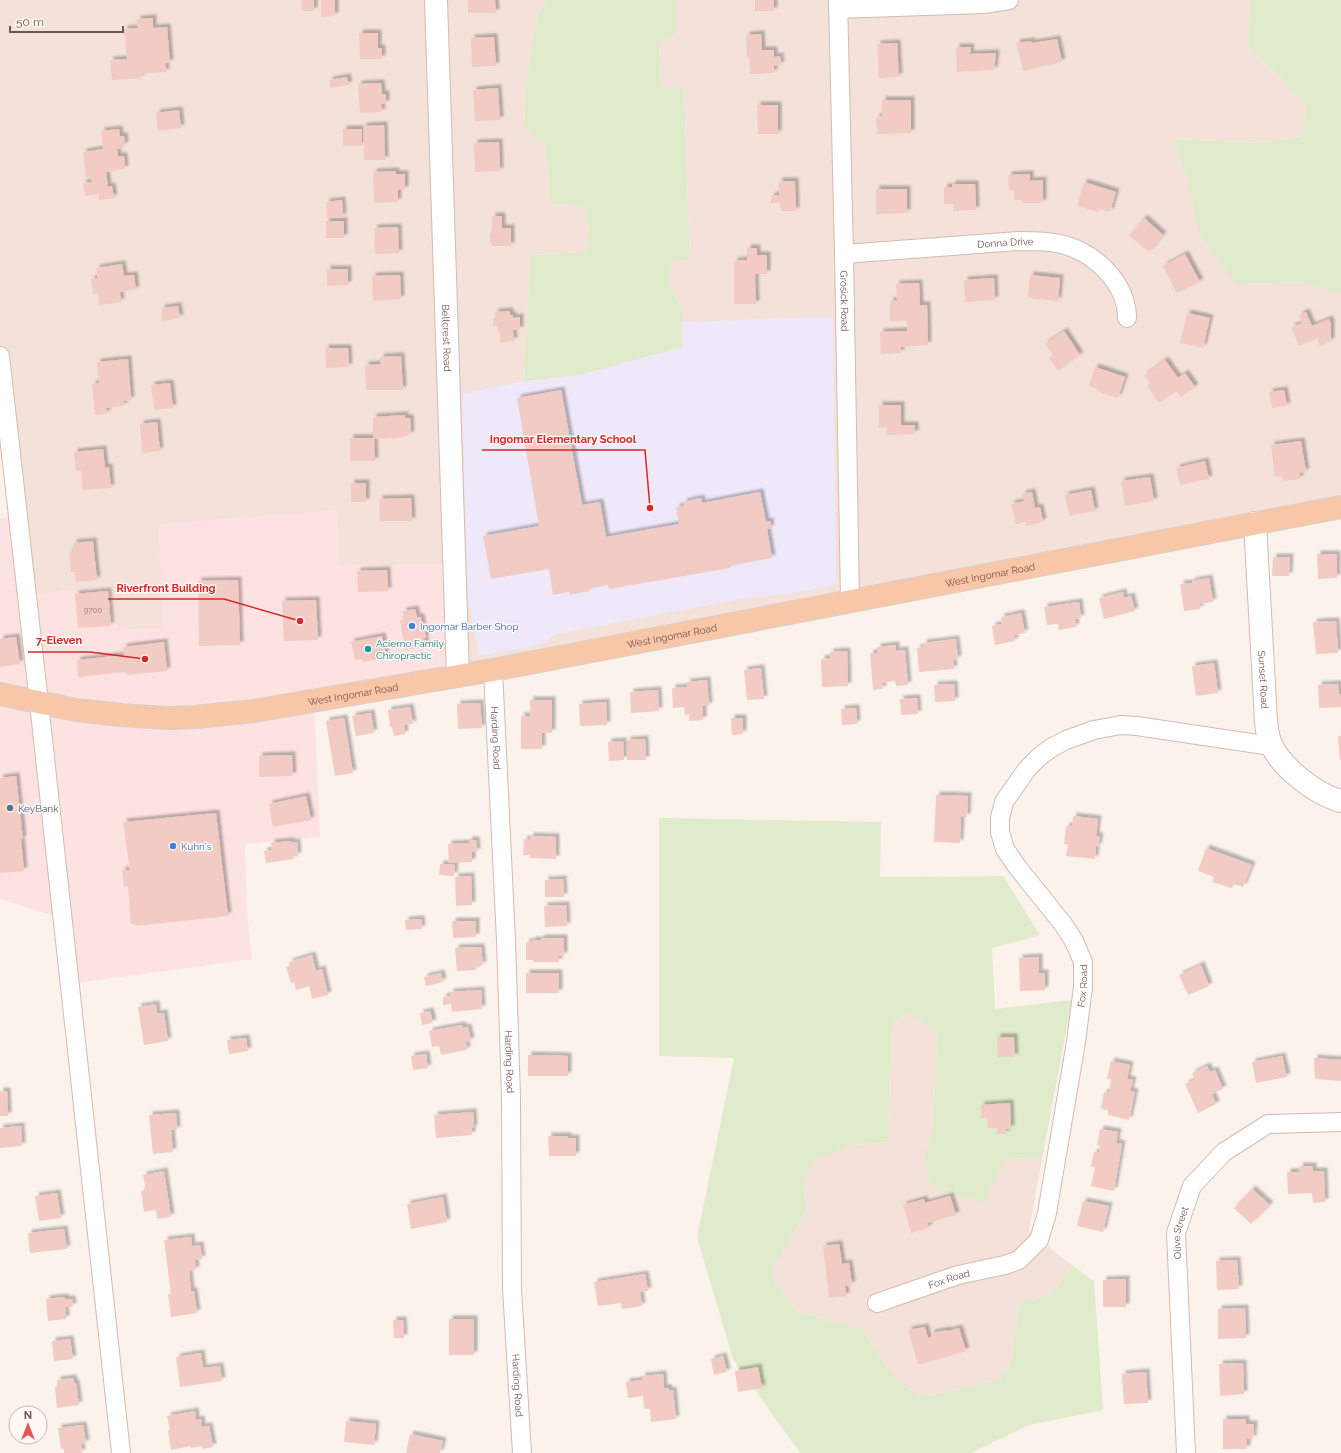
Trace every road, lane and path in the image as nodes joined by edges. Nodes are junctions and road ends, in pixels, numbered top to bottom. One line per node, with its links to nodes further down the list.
1 (436, 0): 11 (street, Bellcrest Road)
2 (1009, 0): 3 (street)
3 (838, 4): 4 (street, Grosick Road)
4 (844, 254): 5 (street, Donna Drive); 9 (street, Grosick Road)
5 (1127, 318)
6 (0, 356): 13 (street)
7 (1341, 507): 8 (main road, West Ingomar Road)
8 (1255, 523): 9 (main road, West Ingomar Road); 14 (street, Sunset Road)
9 (850, 602): 10 (main road, West Ingomar Road)
10 (493, 670): 11 (main road, West Ingomar Road); 19 (street, Harding Road)
11 (458, 676): 13 (main road, West Ingomar Road)
12 (0, 694): 13 (main road, West Ingomar Road)
13 (39, 703): 18 (street)
14 (1272, 746): 15 (street, Sunset Road); 17 (street, Fox Road)
15 (1341, 801)
16 (1341, 1122): 20 (street, Olive Street)
17 (877, 1303)
18 (120, 1453)
19 (522, 1453)
20 (1186, 1453)

